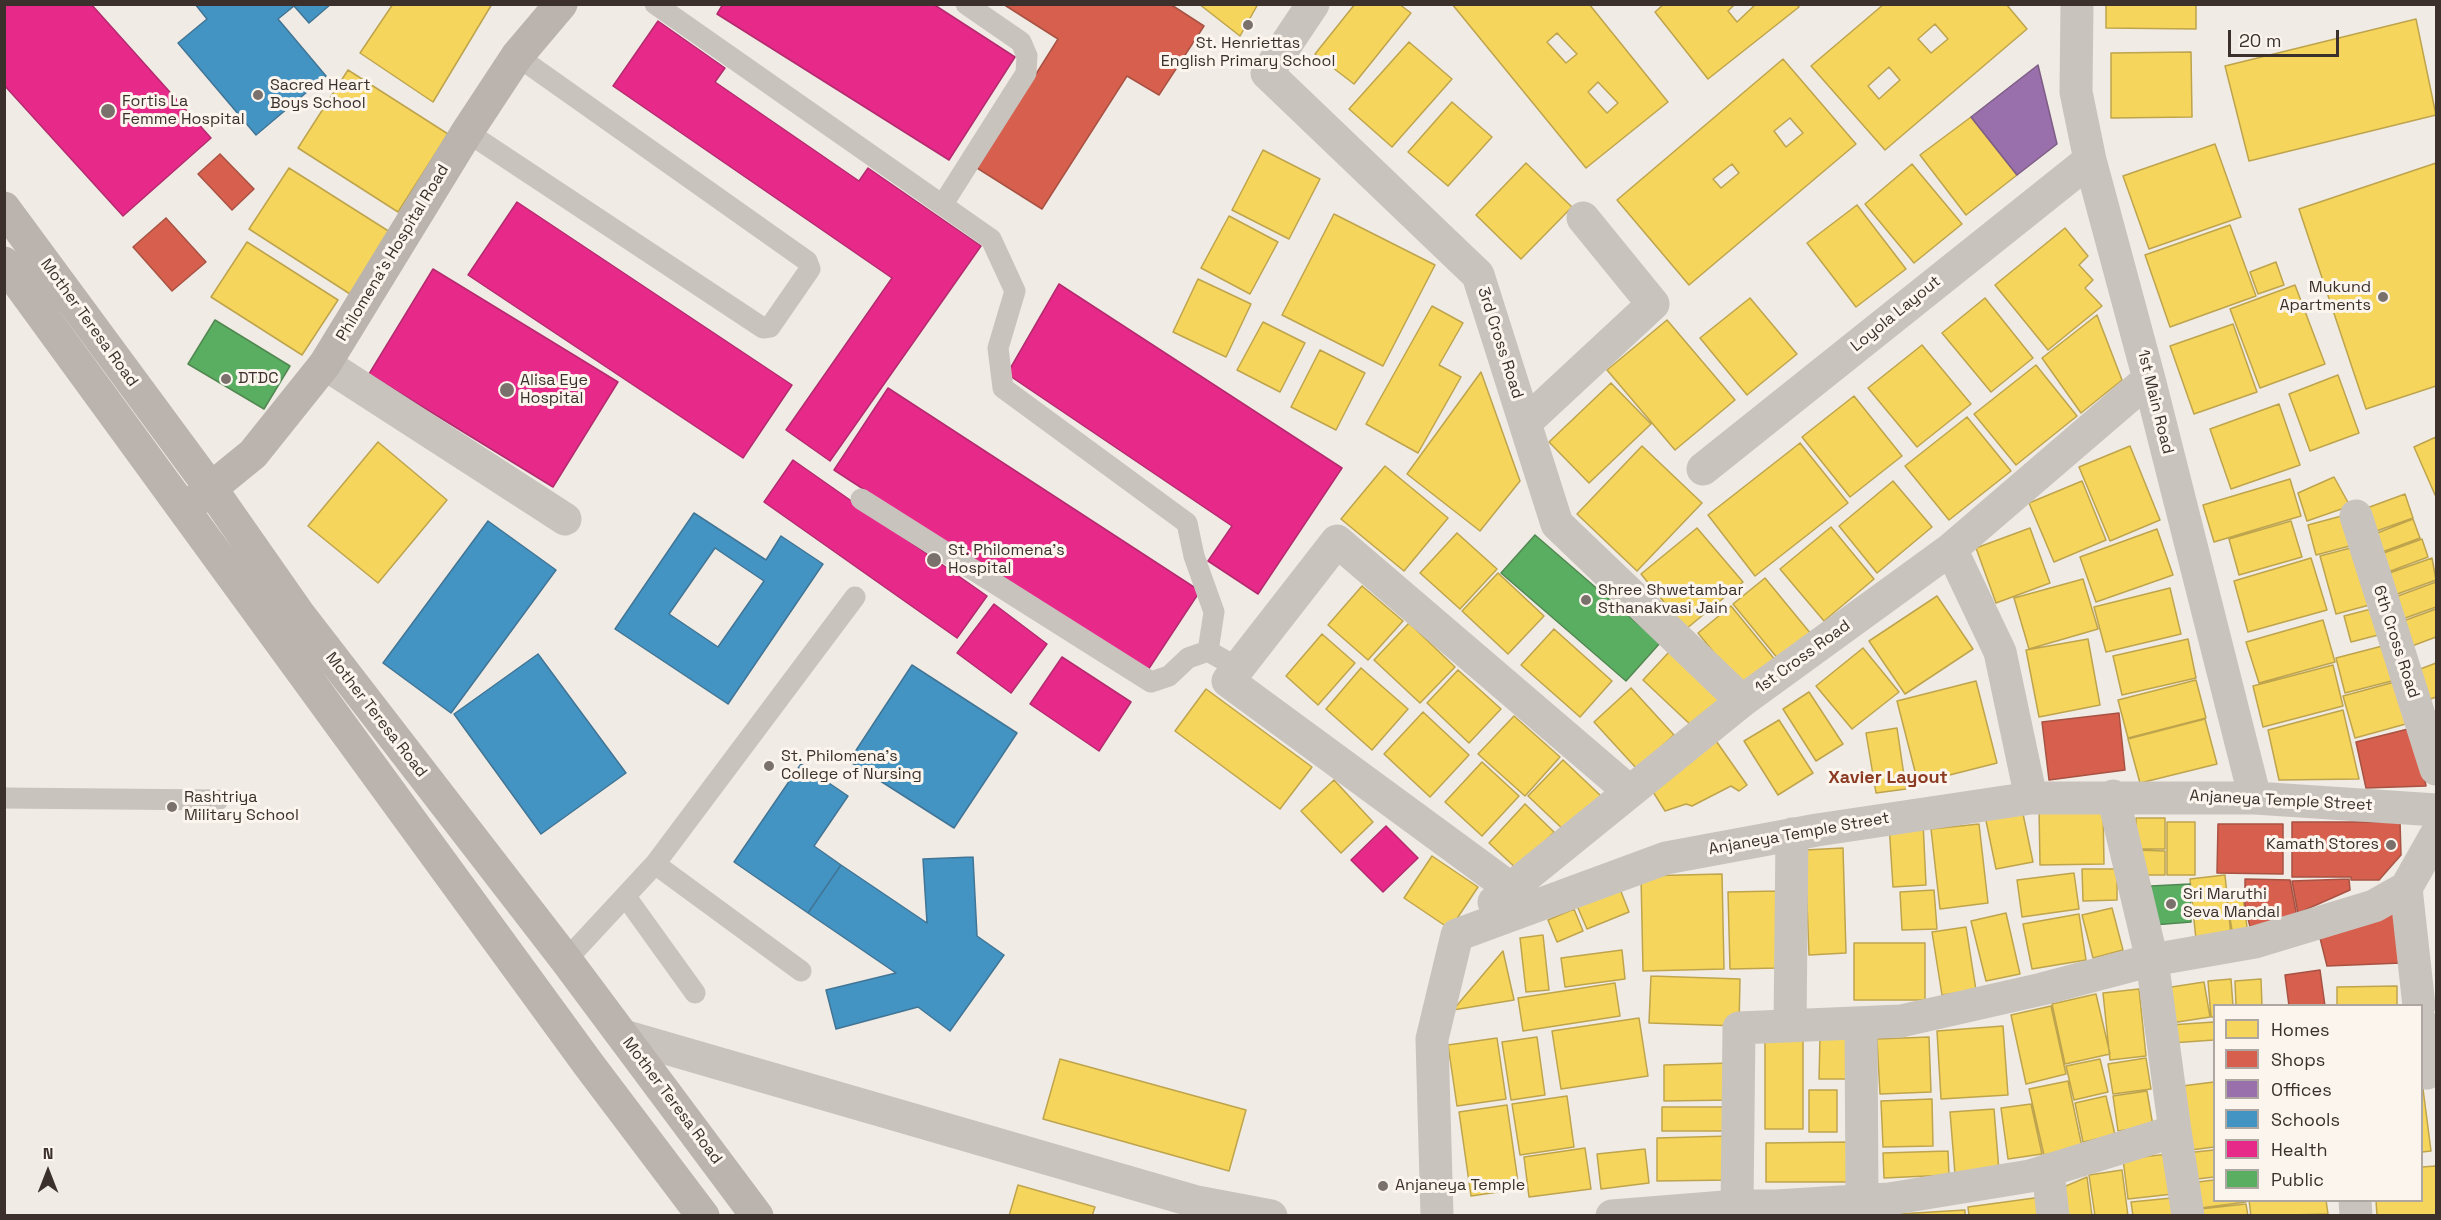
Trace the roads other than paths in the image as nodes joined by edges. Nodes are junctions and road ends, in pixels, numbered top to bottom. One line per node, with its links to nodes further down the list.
1 (561, 4): 6 (street, Philomena's Hospital Road)
2 (655, 4): 9 (lane)
3 (966, 4): 9 (lane)
4 (1313, 4): 15 (street, 3rd Cross Road)
5 (2077, 4): 8 (street, 1st Main Road)
6 (517, 56): 7 (street, Philomena's Hospital Road); 7 (lane)
7 (467, 132): 13 (street, Philomena's Hospital Road)
8 (2090, 160): 14 (street, 1st Main Road); 16 (street, Loyola Layout)
9 (943, 204): 24 (lane)
10 (4, 208): 17 (street, Mother Teresa Road)
11 (1583, 218): 15 (street)
12 (4, 263): 19 (street, Mother Teresa Road)
13 (325, 364): 17 (street, Philomena's Hospital Road); 21 (street)
14 (2149, 379): 22 (street, 1st Cross Road); 32 (street, 1st Main Road)
15 (1526, 422): 26 (street, 3rd Cross Road)
16 (1703, 469)
17 (212, 490): 19 (street, Philomena's Hospital Road); 42 (street, Mother Teresa Road)
18 (861, 499): 24 (lane)
19 (184, 510): 56 (street, Mother Teresa Road)
20 (2356, 516): 27 (street, 6th Cross Road)
21 (565, 519)
22 (1951, 549): 26 (street, 1st Cross Road); 31 (street)
23 (855, 597): 37 (lane)
24 (1208, 651): 25 (lane)
25 (1238, 668): 28 (street); 38 (street)
26 (1742, 701): 28 (street, 1st Cross Road)
27 (2436, 769)
28 (1629, 791): 38 (street, 1st Cross Road)
29 (2113, 796): 31 (street, Anjaneya Temple Street); 32 (street, Anjaneya Temple Street); 43 (street)
30 (4, 798): 33 (lane)
31 (2031, 798): 35 (street, Anjaneya Temple Street)
32 (2255, 798): 34 (street, Anjaneya Temple Street)
33 (218, 800)
34 (2436, 810)
35 (1792, 834): 41 (street, Anjaneya Temple Street); 48 (street)
36 (2436, 835): 39 (street)
37 (655, 864): 40 (lane); 44 (lane)
38 (1510, 888): 41 (street, 1st Cross Road)
39 (2406, 888): 43 (street); 46 (street)
40 (626, 897): 42 (lane); 45 (lane)
41 (1457, 935): 59 (street)
42 (566, 960): 49 (street, Mother Teresa Road)
43 (2152, 960): 47 (street); 52 (street)
44 (801, 971)
45 (695, 993)
46 (2420, 1004)
47 (1861, 1023): 48 (street); 54 (street)
48 (1790, 1026): 55 (street)
49 (624, 1036): 57 (street, Mother Teresa Road); 58 (street)
50 (2423, 1040): 51 (street)
51 (2423, 1072)
52 (2175, 1131): 53 (street); 62 (street)
53 (2048, 1170): 54 (street); 61 (street)
54 (1880, 1205): 55 (street)
55 (1737, 1206): 60 (street)
56 (703, 1215)
57 (757, 1215)
58 (1271, 1215)
59 (1437, 1215)
60 (1623, 1215)
61 (2054, 1215)
62 (2188, 1215)

